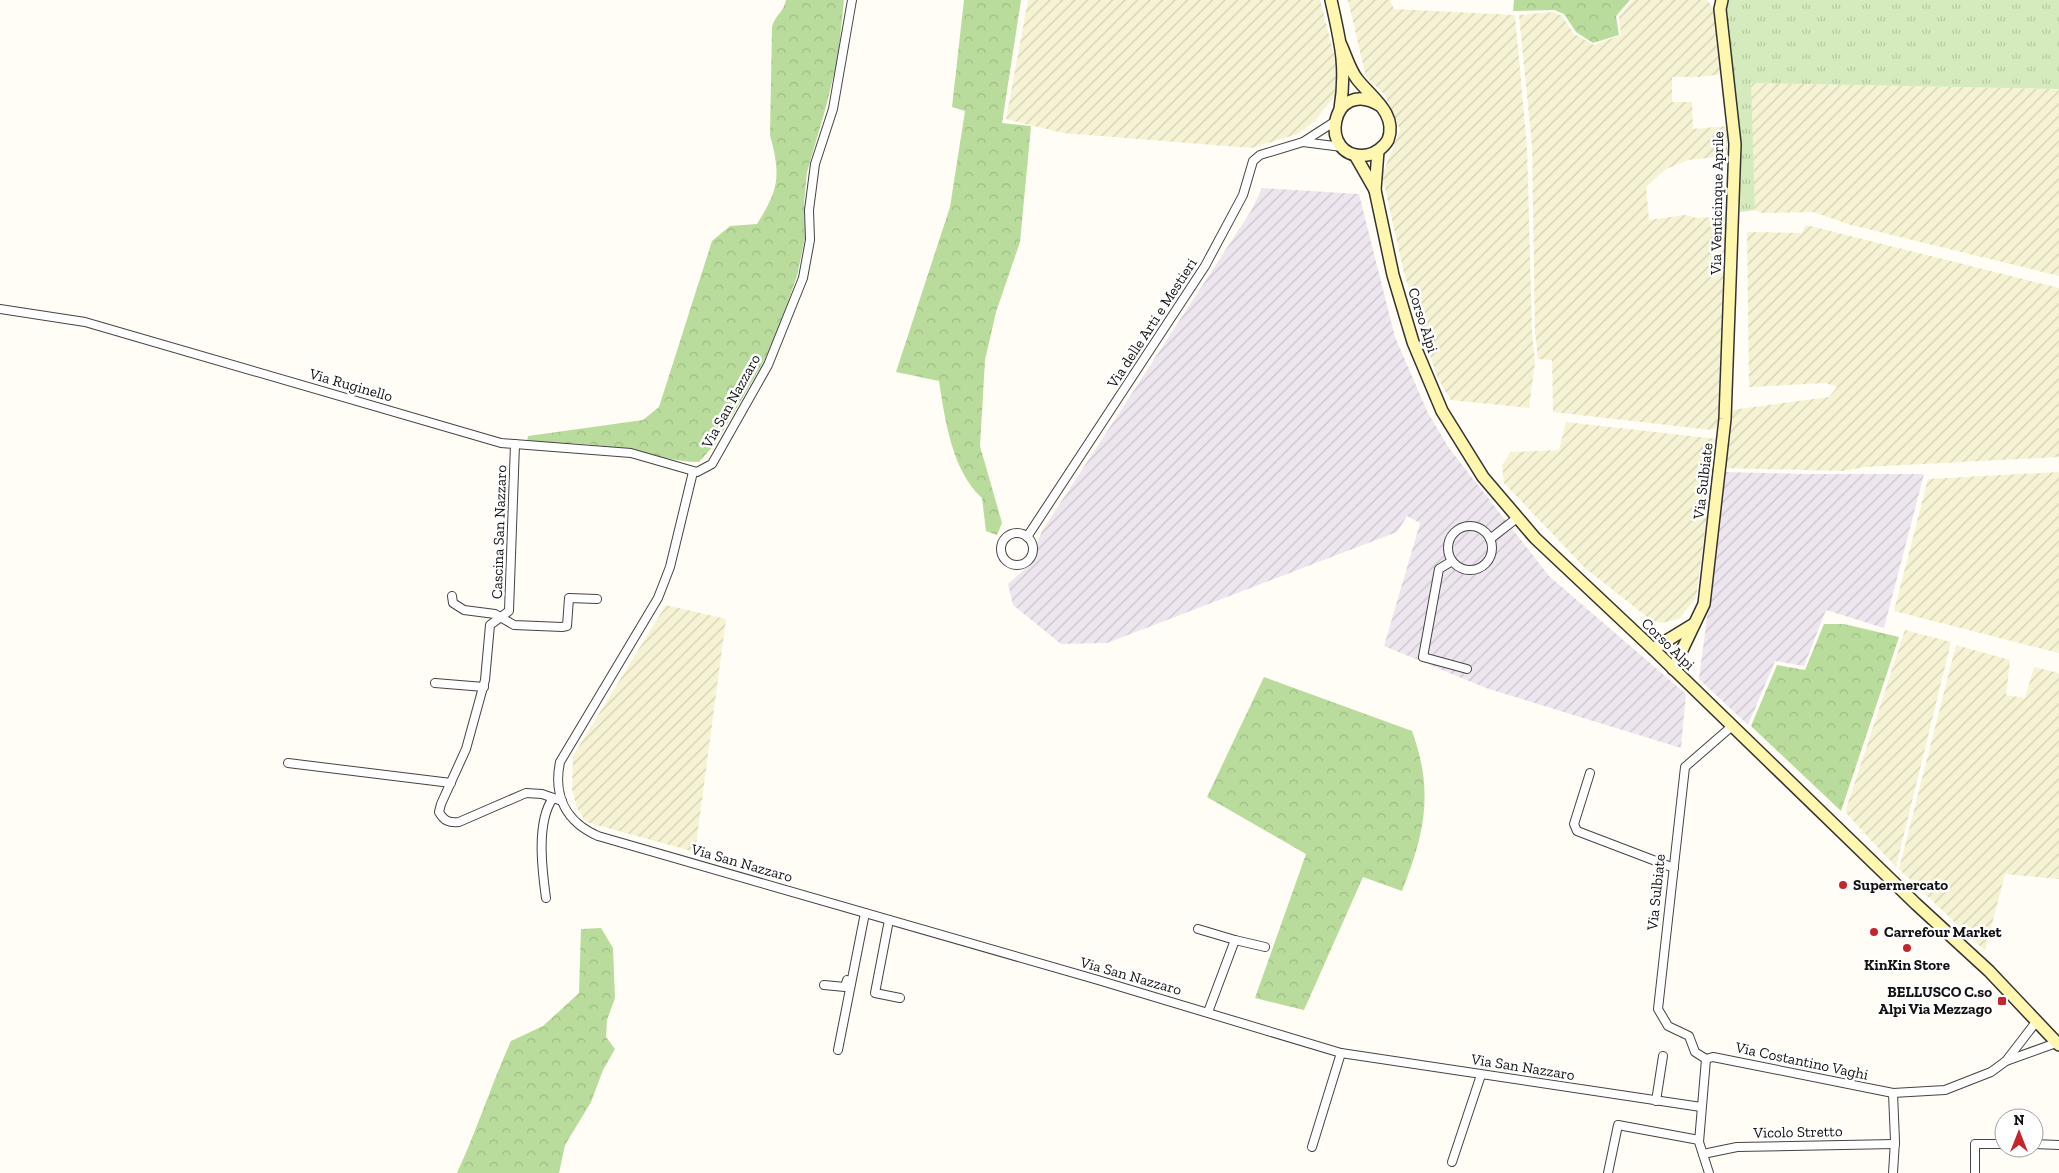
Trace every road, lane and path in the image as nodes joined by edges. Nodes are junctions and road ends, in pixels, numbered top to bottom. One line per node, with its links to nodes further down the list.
1 (852, 0): 16 (street, Via San Nazzaro)
2 (1331, 0): 4 (main road)
3 (1719, 3): 14 (main road, Via Venticinque Aprile)
4 (1341, 45): 5 (main road); 6 (main road)
5 (1381, 106): 6 (main road); 10 (main road)
6 (1340, 109): 7 (main road)
7 (1334, 122): 8 (street, Via delle Arti e Mestieri); 9 (main road)
8 (1304, 142): 9 (street, Via delle Arti e Mestieri); 18 (street, Via delle Arti e Mestieri)
9 (1342, 147): 11 (main road)
10 (1378, 151): 11 (main road); 12 (main road, Corso Alpi)
11 (1356, 155): 12 (main road, Corso Alpi)
12 (1375, 190): 17 (main road, Corso Alpi)
13 (2, 309): 15 (street, Via Ruginello)
14 (1726, 399): 24 (main road, Via Sulbiate)
15 (516, 444): 16 (street, Via Ruginello); 23 (street, Cascina San Nazzaro)
16 (693, 472): 35 (street, Via San Nazzaro)
17 (1517, 518): 19 (street); 25 (main road, Corso Alpi)
18 (1027, 537): 18 (street)
19 (1490, 539): 20 (street); 20 (street)
20 (1452, 561): 27 (street)
21 (452, 596): 23 (street, Cascina San Nazzaro)
22 (597, 599): 23 (street, Cascina San Nazzaro)
23 (501, 617): 29 (street, Cascina San Nazzaro)
24 (1694, 624): 25 (main road); 26 (main road, Via Sulbiate)
25 (1653, 649): 26 (main road, Corso Alpi)
26 (1673, 668): 30 (main road, Corso Alpi)
27 (1467, 669)
28 (435, 683): 29 (street)
29 (484, 684): 33 (street)
30 (1732, 727): 36 (street, Via Sulbiate); 46 (main road, Corso Alpi)
31 (288, 763): 33 (street)
32 (1590, 773): 36 (street)
33 (451, 783): 34 (street)
34 (553, 798): 35 (street); 37 (street)
35 (562, 801): 38 (street, Via San Nazzaro)
36 (1674, 868): 51 (street, Via Sulbiate)
37 (546, 898)
38 (862, 913): 39 (street, Via San Nazzaro); 43 (street); 48 (street)
39 (889, 920): 44 (street); 45 (street, Via San Nazzaro)
40 (1198, 929): 41 (street)
41 (1235, 940): 42 (street); 45 (street)
42 (1265, 947)
43 (824, 985)
44 (900, 998)
45 (1208, 1012): 49 (street, Via San Nazzaro)
46 (2036, 1022): 47 (main road, Corso Alpi); 52 (street)
47 (2058, 1044): 52 (street)
48 (838, 1050)
49 (1341, 1053): 53 (street, Via San Nazzaro); 62 (street)
50 (1663, 1056): 55 (street)
51 (1706, 1059): 54 (street, Via Costantino Vaghi); 56 (street)
52 (2006, 1061): 54 (street, Via Costantino Vaghi)
53 (1481, 1075): 55 (street, Via San Nazzaro); 64 (street)
54 (1893, 1094): 58 (street)
55 (1656, 1101): 56 (street, Via San Nazzaro)
56 (1701, 1107): 57 (street)
57 (1699, 1140): 63 (street); 65 (street)
58 (1895, 1144): 63 (street, Vicolo Stretto); 67 (street)
59 (1994, 1144): 68 (street)
60 (2044, 1144): 61 (street)
61 (2059, 1145)
62 (1312, 1147)
63 (1703, 1154): 66 (street)
64 (1452, 1162)
65 (1608, 1173)
66 (1709, 1173)
67 (1893, 1173)
68 (1975, 1173)

